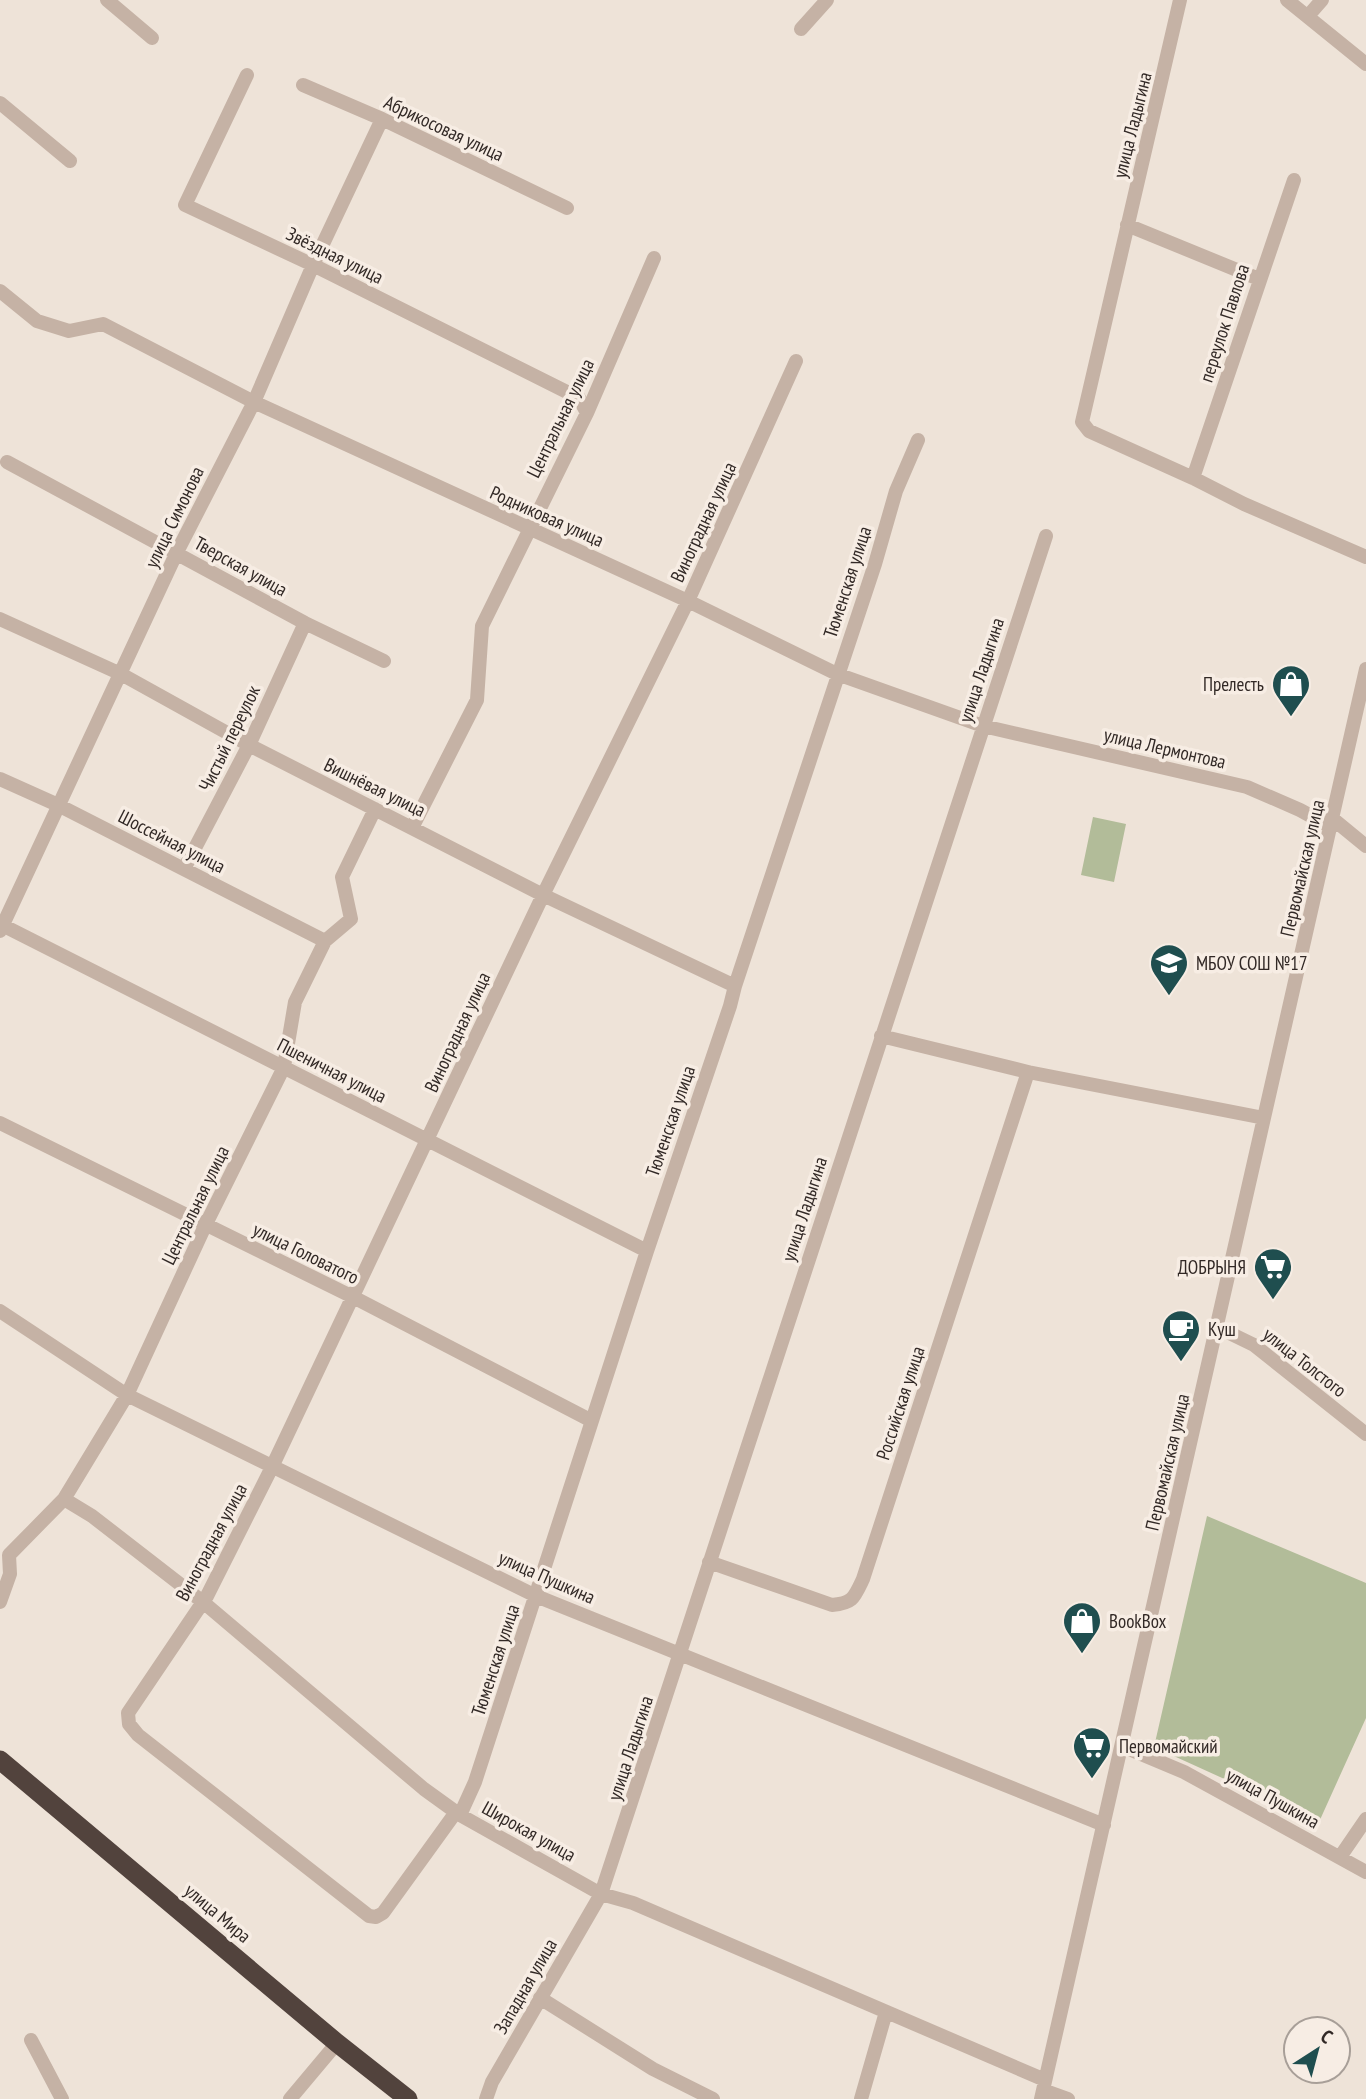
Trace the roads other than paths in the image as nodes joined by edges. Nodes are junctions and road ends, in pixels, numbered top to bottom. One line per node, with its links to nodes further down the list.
1 (107, 0): 8 (street)
2 (827, 0): 7 (street)
3 (1180, 0): 17 (street, улица Ладыгина)
4 (1287, 0): 6 (street)
5 (1322, 0): 6 (street)
6 (1308, 16): 9 (street)
7 (801, 30)
8 (152, 38)
9 (1366, 64)
10 (247, 75): 19 (street, Звёздная улица)
11 (303, 85): 13 (street, Абрикосовая улица)
12 (0, 103): 14 (street)
13 (382, 119): 16 (street, Абрикосовая улица); 19 (street, улица Симонова)
14 (70, 161)
15 (1293, 180): 20 (street, переулок Павлова)
16 (567, 208)
17 (1127, 225): 20 (street); 27 (street, улица Ладыгина)
18 (654, 258): 24 (street, Центральная улица)
19 (313, 265): 23 (street, улица Симонова); 24 (street, Звёздная улица)
20 (1259, 279): 27 (street, переулок Павлова)
21 (0, 291): 23 (street, Родниковая улица)
22 (796, 361): 32 (street, Виноградная улица)
23 (254, 402): 28 (street, Родниковая улица); 30 (street, улица Симонова)
24 (587, 413): 28 (street, Центральная улица)
25 (918, 440): 38 (street, Тюменская улица)
26 (7, 462): 30 (street, Тверская улица)
27 (1193, 478): 31 (street)
28 (529, 530): 32 (street, Родниковая улица); 45 (street, Центральная улица)
29 (1046, 536): 39 (street, улица Ладыгина)
30 (177, 552): 34 (street, Тверская улица); 37 (street, улица Симонова)
31 (1366, 557)
32 (688, 601): 38 (street, Родниковая улица); 48 (street, Виноградная улица)
33 (0, 619): 37 (street, Вишнёвая улица)
34 (305, 623): 35 (street, Тверская улица); 40 (street, Чистый переулок)
35 (384, 661)
36 (1366, 669): 44 (street, Первомайская улица)
37 (121, 674): 40 (street, Вишнёвая улица); 42 (street, улица Симонова)
38 (837, 674): 39 (street, Родниковая улица); 51 (street, Тюменская улица)
39 (983, 726): 44 (street, улица Лермонтова); 52 (street, улица Ладыгина)
40 (249, 745): 43 (street, Вишнёвая улица); 47 (street, Чистый переулок)
41 (0, 779): 42 (street, Шоссейная улица)
42 (58, 805): 47 (street, Шоссейная улица); 49 (street, улица Симонова)
43 (375, 810): 45 (street, Вишнёвая улица); 50 (street, Центральная улица)
44 (1332, 823): 46 (street, улица Лермонтова); 55 (street, Первомайская улица)
45 (412, 827): 48 (street, Вишнёвая улица)
46 (1366, 846)
47 (184, 869): 50 (street, Шоссейная улица)
48 (543, 895): 51 (street, Вишнёвая улица); 57 (street, Виноградная улица)
49 (1, 927): 53 (street, Пшеничная улица)
50 (325, 941): 53 (street, Центральная улица)
51 (735, 986): 59 (street, Тюменская улица)
52 (881, 1036): 54 (street); 69 (street, улица Ладыгина)
53 (284, 1067): 57 (street, Пшеничная улица); 58 (street, Центральная улица)
54 (1028, 1072): 55 (street); 69 (street, Российская улица)
55 (1264, 1118): 62 (street, Первомайская улица)
56 (0, 1124): 58 (street, улица Головатого)
57 (428, 1140): 59 (street, Пшеничная улица); 60 (street, Виноградная улица)
58 (205, 1226): 60 (street, улица Головатого); 63 (street, Центральная улица)
59 (647, 1251): 64 (street, Тюменская улица)
60 (353, 1297): 64 (street, улица Головатого); 66 (street, Виноградная улица)
61 (0, 1311): 63 (street, улица Пушкина)
62 (1217, 1327): 65 (street, улица Толстого); 74 (street, Первомайская улица)
63 (127, 1395): 66 (street, улица Пушкина); 67 (street, Центральная улица)
64 (592, 1422): 70 (street, Тюменская улица)
65 (1366, 1434)
66 (272, 1467): 70 (street, улица Пушкина); 72 (street, Виноградная улица)
67 (64, 1499): 68 (street, Центральная улица); 72 (street, Широкая улица)
68 (5, 1552): 71 (street, Центральная улица)
69 (709, 1562): 73 (street, улица Ладыгина)
70 (537, 1596): 73 (street, улица Пушкина); 76 (street, Тюменская улица)
71 (0, 1602)
72 (203, 1602): 76 (street, Широкая улица); 82 (street, Виноградная улица)
73 (681, 1654): 78 (street, улица Пушкина); 81 (street, улица Ладыгина)
74 (1122, 1746): 78 (street, Первомайская улица); 79 (street, улица Пушкина)
75 (0, 1760): 86 (highway, улица Мира)
76 (458, 1814): 81 (street, Широкая улица); 82 (street, Тюменская улица)
77 (1366, 1819): 79 (street)
78 (1104, 1825): 87 (street, Первомайская улица)
79 (1340, 1857): 80 (street, улица Пушкина)
80 (1366, 1871)
81 (601, 1894): 83 (street, Западная улица); 84 (street, Широкая улица)
82 (385, 1910)
83 (540, 1997): 91 (street, Западная улица); 92 (street)
84 (886, 2012): 87 (street, Широкая улица); 93 (street)
85 (31, 2040): 88 (street)
86 (337, 2043): 89 (street); 90 (highway, улица Мира)
87 (1043, 2090): 94 (street, Широкая улица)
88 (62, 2099)
89 (290, 2099)
90 (408, 2099)
91 (486, 2099)
92 (713, 2099)
93 (862, 2099)
94 (1068, 2099)

